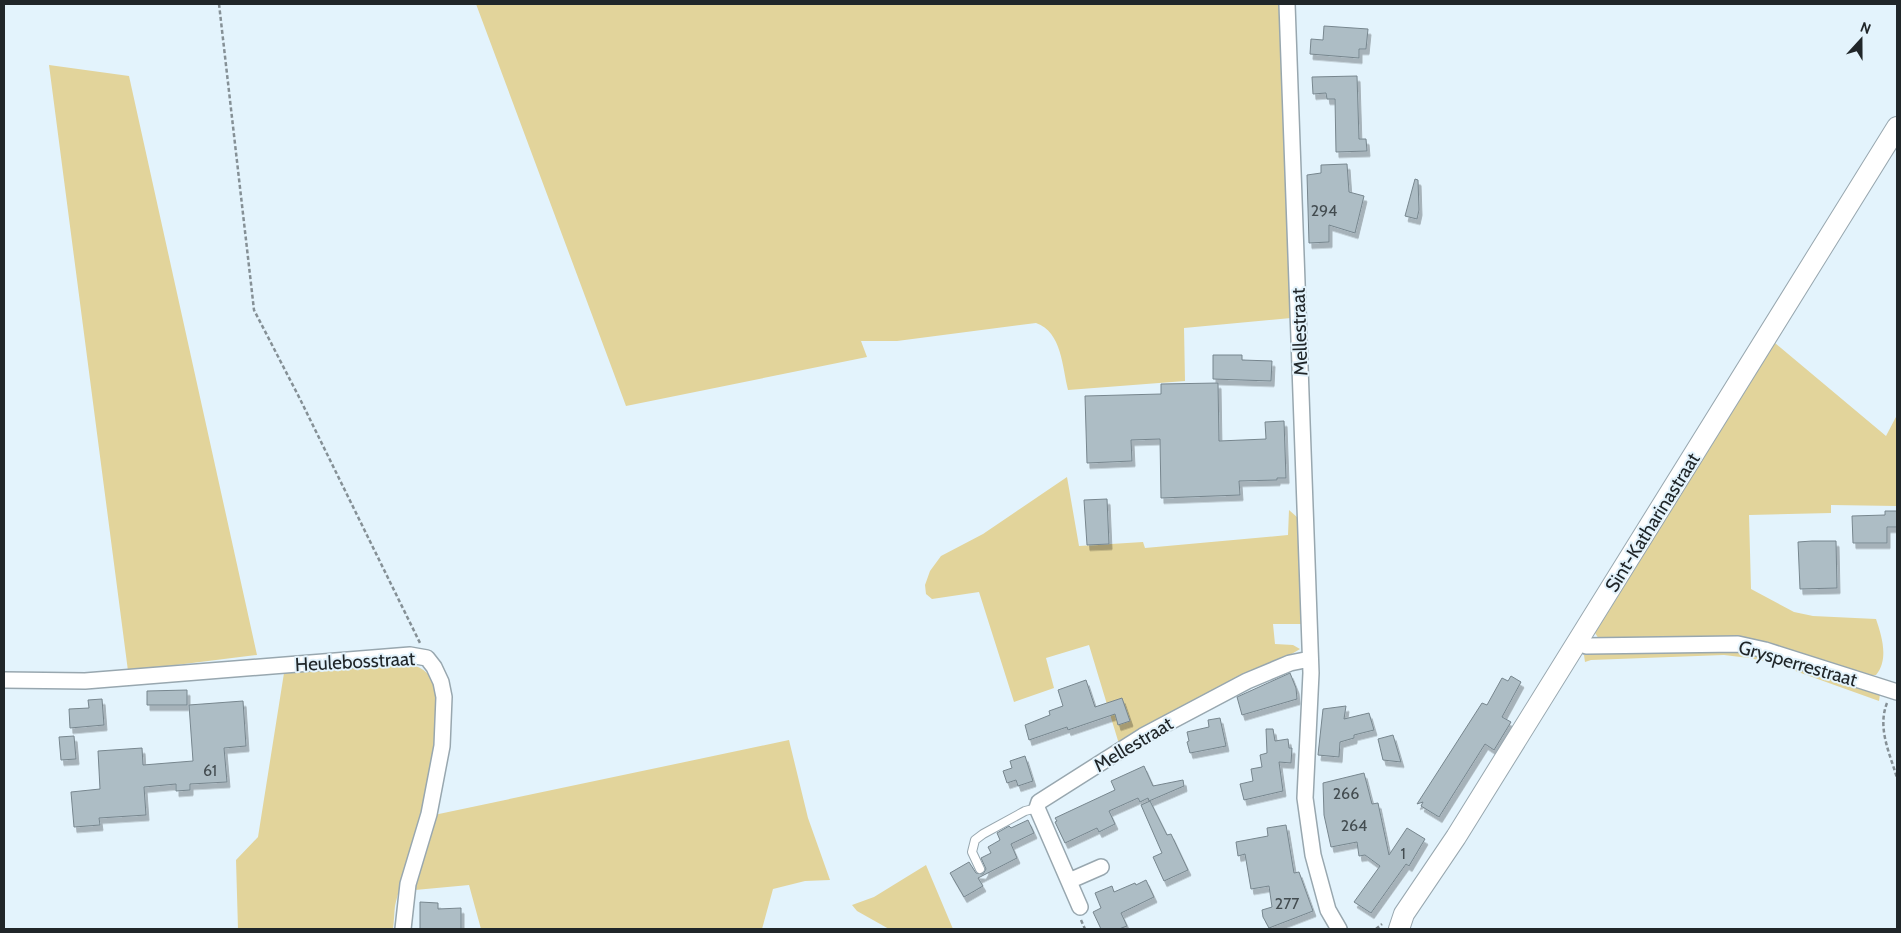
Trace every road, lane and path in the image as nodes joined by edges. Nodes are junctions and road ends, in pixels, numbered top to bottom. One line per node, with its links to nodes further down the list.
1 (219, 4): 5 (path)
2 (1287, 4): 6 (street, Mellestraat)
3 (1897, 127): 4 (street, Sint-Katharinastraat)
4 (1578, 641): 8 (street, Grysperrestraat); 15 (street, Sint-Katharinastraat)
5 (427, 658): 7 (street, Heulebosstraat); 17 (street, Heulebosstraat)
6 (1310, 660): 10 (street, Mellestraat); 18 (street, Mellestraat)
7 (4, 680)
8 (1895, 691): 9 (path)
9 (1897, 778)
10 (1037, 808): 12 (lane); 13 (street)
11 (1101, 867): 13 (street)
12 (980, 869)
13 (1069, 881): 14 (street)
14 (1080, 907)
15 (1401, 922): 16 (street, Sint-Katharinastraat)
16 (1381, 928)
17 (403, 929)
18 (1339, 929)

